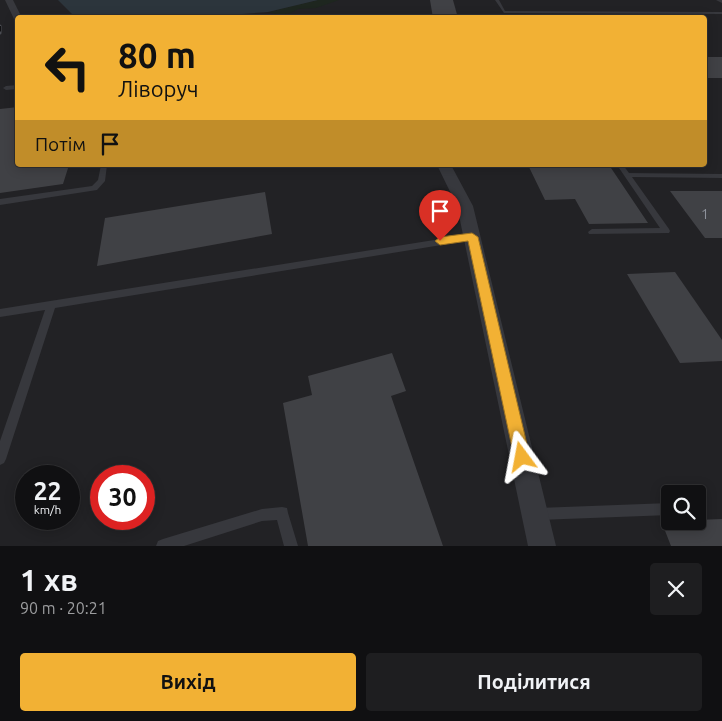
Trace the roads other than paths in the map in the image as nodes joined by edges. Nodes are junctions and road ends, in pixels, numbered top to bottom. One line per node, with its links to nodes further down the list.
1 (9, 0): 6 (street)
2 (497, 0): 5 (lane)
3 (718, 0): 4 (lane)
4 (722, 2)
5 (722, 13)
6 (16, 15)
7 (15, 87): 8 (lane)
8 (6, 88)
9 (104, 167): 14 (lane)
10 (445, 167): 16 (street)
11 (621, 167): 12 (lane)
12 (626, 175): 13 (lane); 15 (lane)
13 (722, 176)
14 (0, 202)
15 (592, 232)
16 (472, 237): 17 (lane); 21 (street)
17 (51, 305): 18 (lane); 19 (lane)
18 (0, 313)
19 (0, 459)
20 (661, 509): 21 (lane)
21 (535, 514): 24 (street)
22 (163, 546): 23 (lane)
23 (291, 546)
24 (542, 546)

